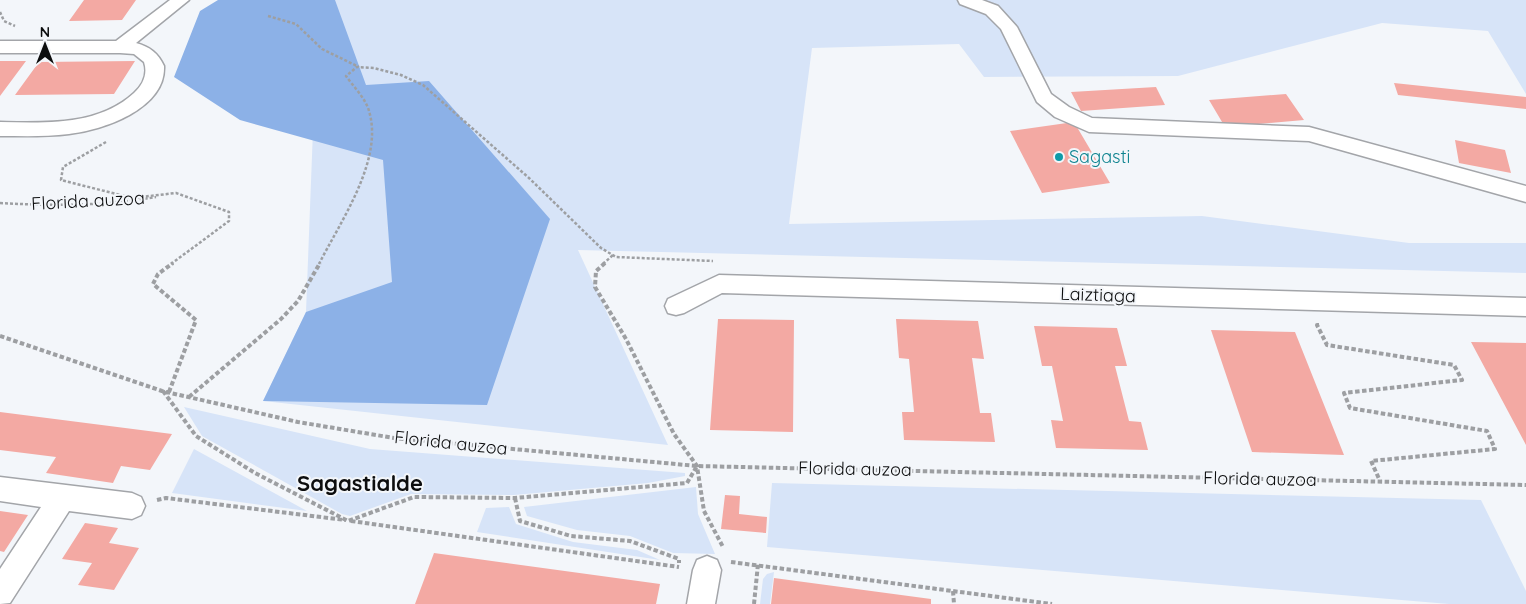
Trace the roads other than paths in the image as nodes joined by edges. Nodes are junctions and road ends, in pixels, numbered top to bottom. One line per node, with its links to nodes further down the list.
1 (182, 0): 4 (street)
2 (966, 0): 6 (street)
3 (0, 47): 4 (street)
4 (120, 47): 5 (street)
5 (0, 129)
6 (1526, 194)
7 (676, 306): 8 (street, Laiztiaga)
8 (1526, 307)
9 (0, 489): 10 (street)
10 (63, 498): 11 (street); 13 (street)
11 (132, 506)
12 (712, 563): 14 (street)
13 (0, 593)
14 (701, 604)

